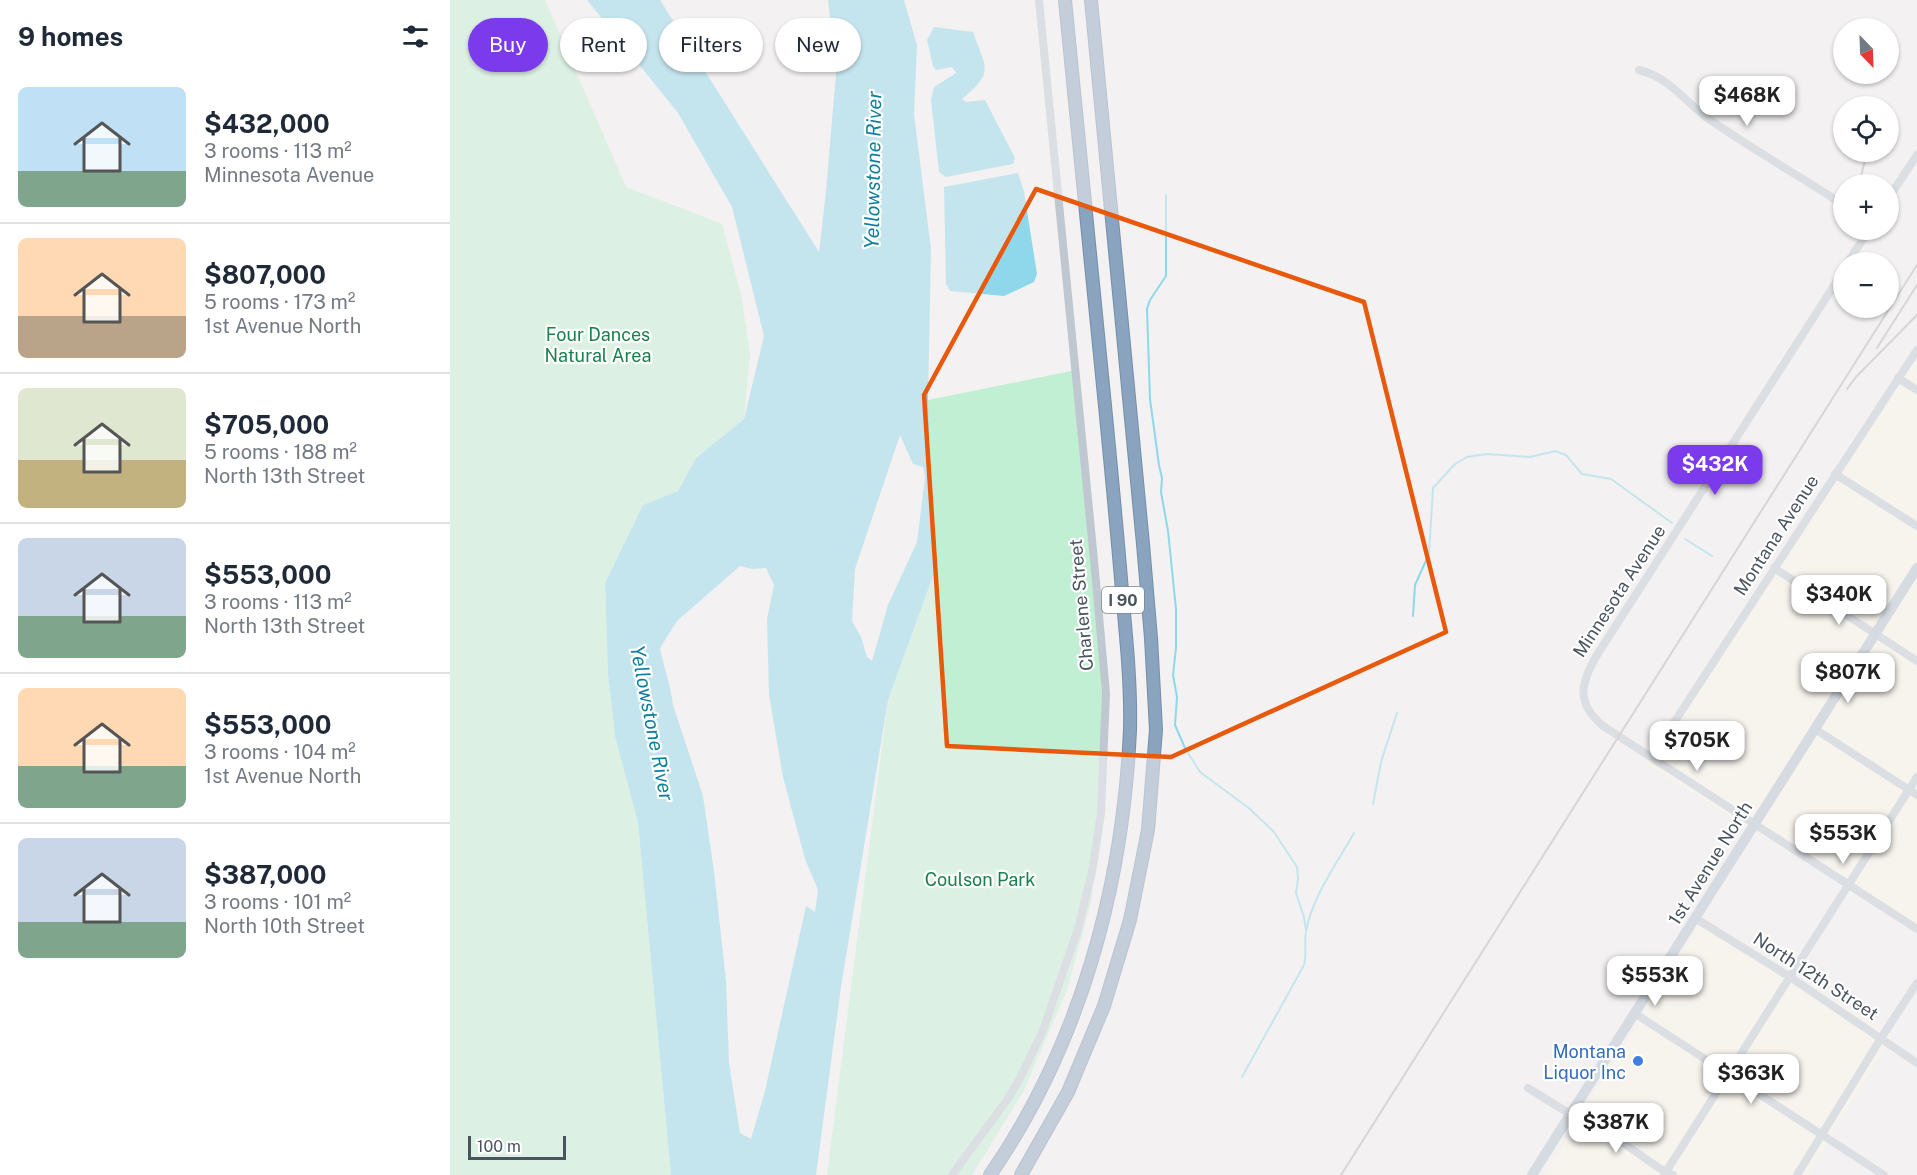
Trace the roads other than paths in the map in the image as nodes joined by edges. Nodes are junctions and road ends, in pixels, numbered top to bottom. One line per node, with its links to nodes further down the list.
1 (1039, 0): 36 (street, Charlene Street)
2 (1065, 0): 37 (highway, I 90)
3 (1091, 0): 38 (highway, I 90)
4 (1639, 70): 7 (street)
5 (1917, 155): 6 (street)
6 (1899, 183)
7 (1833, 198)
8 (1833, 287): 22 (street, Minnesota Avenue)
9 (1917, 350): 10 (street, Montana Avenue)
10 (1898, 378): 11 (street); 12 (street, Montana Avenue)
11 (1917, 390)
12 (1835, 474): 13 (street); 14 (street, Montana Avenue)
13 (1917, 526)
14 (1774, 568): 16 (street); 19 (street, Montana Avenue)
15 (1917, 568): 16 (main road, 1st Avenue North)
16 (1875, 633): 17 (street); 18 (main road, 1st Avenue North)
17 (1917, 661)
18 (1815, 729): 21 (street); 22 (main road, 1st Avenue North)
19 (1664, 738)
20 (1917, 777): 21 (street)
21 (1913, 792): 23 (street)
22 (1754, 824): 23 (street); 24 (main road, 1st Avenue North)
23 (1850, 884): 25 (street); 26 (street)
24 (1695, 918): 26 (street, North 12th Street); 28 (main road, 1st Avenue North)
25 (1917, 929)
26 (1790, 977): 29 (street, North 12th Street); 31 (street)
27 (1917, 983): 29 (street)
28 (1634, 1013): 31 (street); 33 (main road, 1st Avenue North)
29 (1881, 1038): 30 (street, North 12th Street); 34 (street)
30 (1917, 1063)
31 (1728, 1074): 34 (street); 35 (street)
32 (1528, 1088): 33 (street)
33 (1571, 1113): 35 (street); 39 (main road, 1st Avenue North)
34 (1821, 1135): 40 (street); 41 (street)
35 (1668, 1174)
36 (952, 1175)
37 (990, 1175)
38 (1021, 1175)
39 (1532, 1175)
40 (1797, 1175)
41 (1884, 1175)

